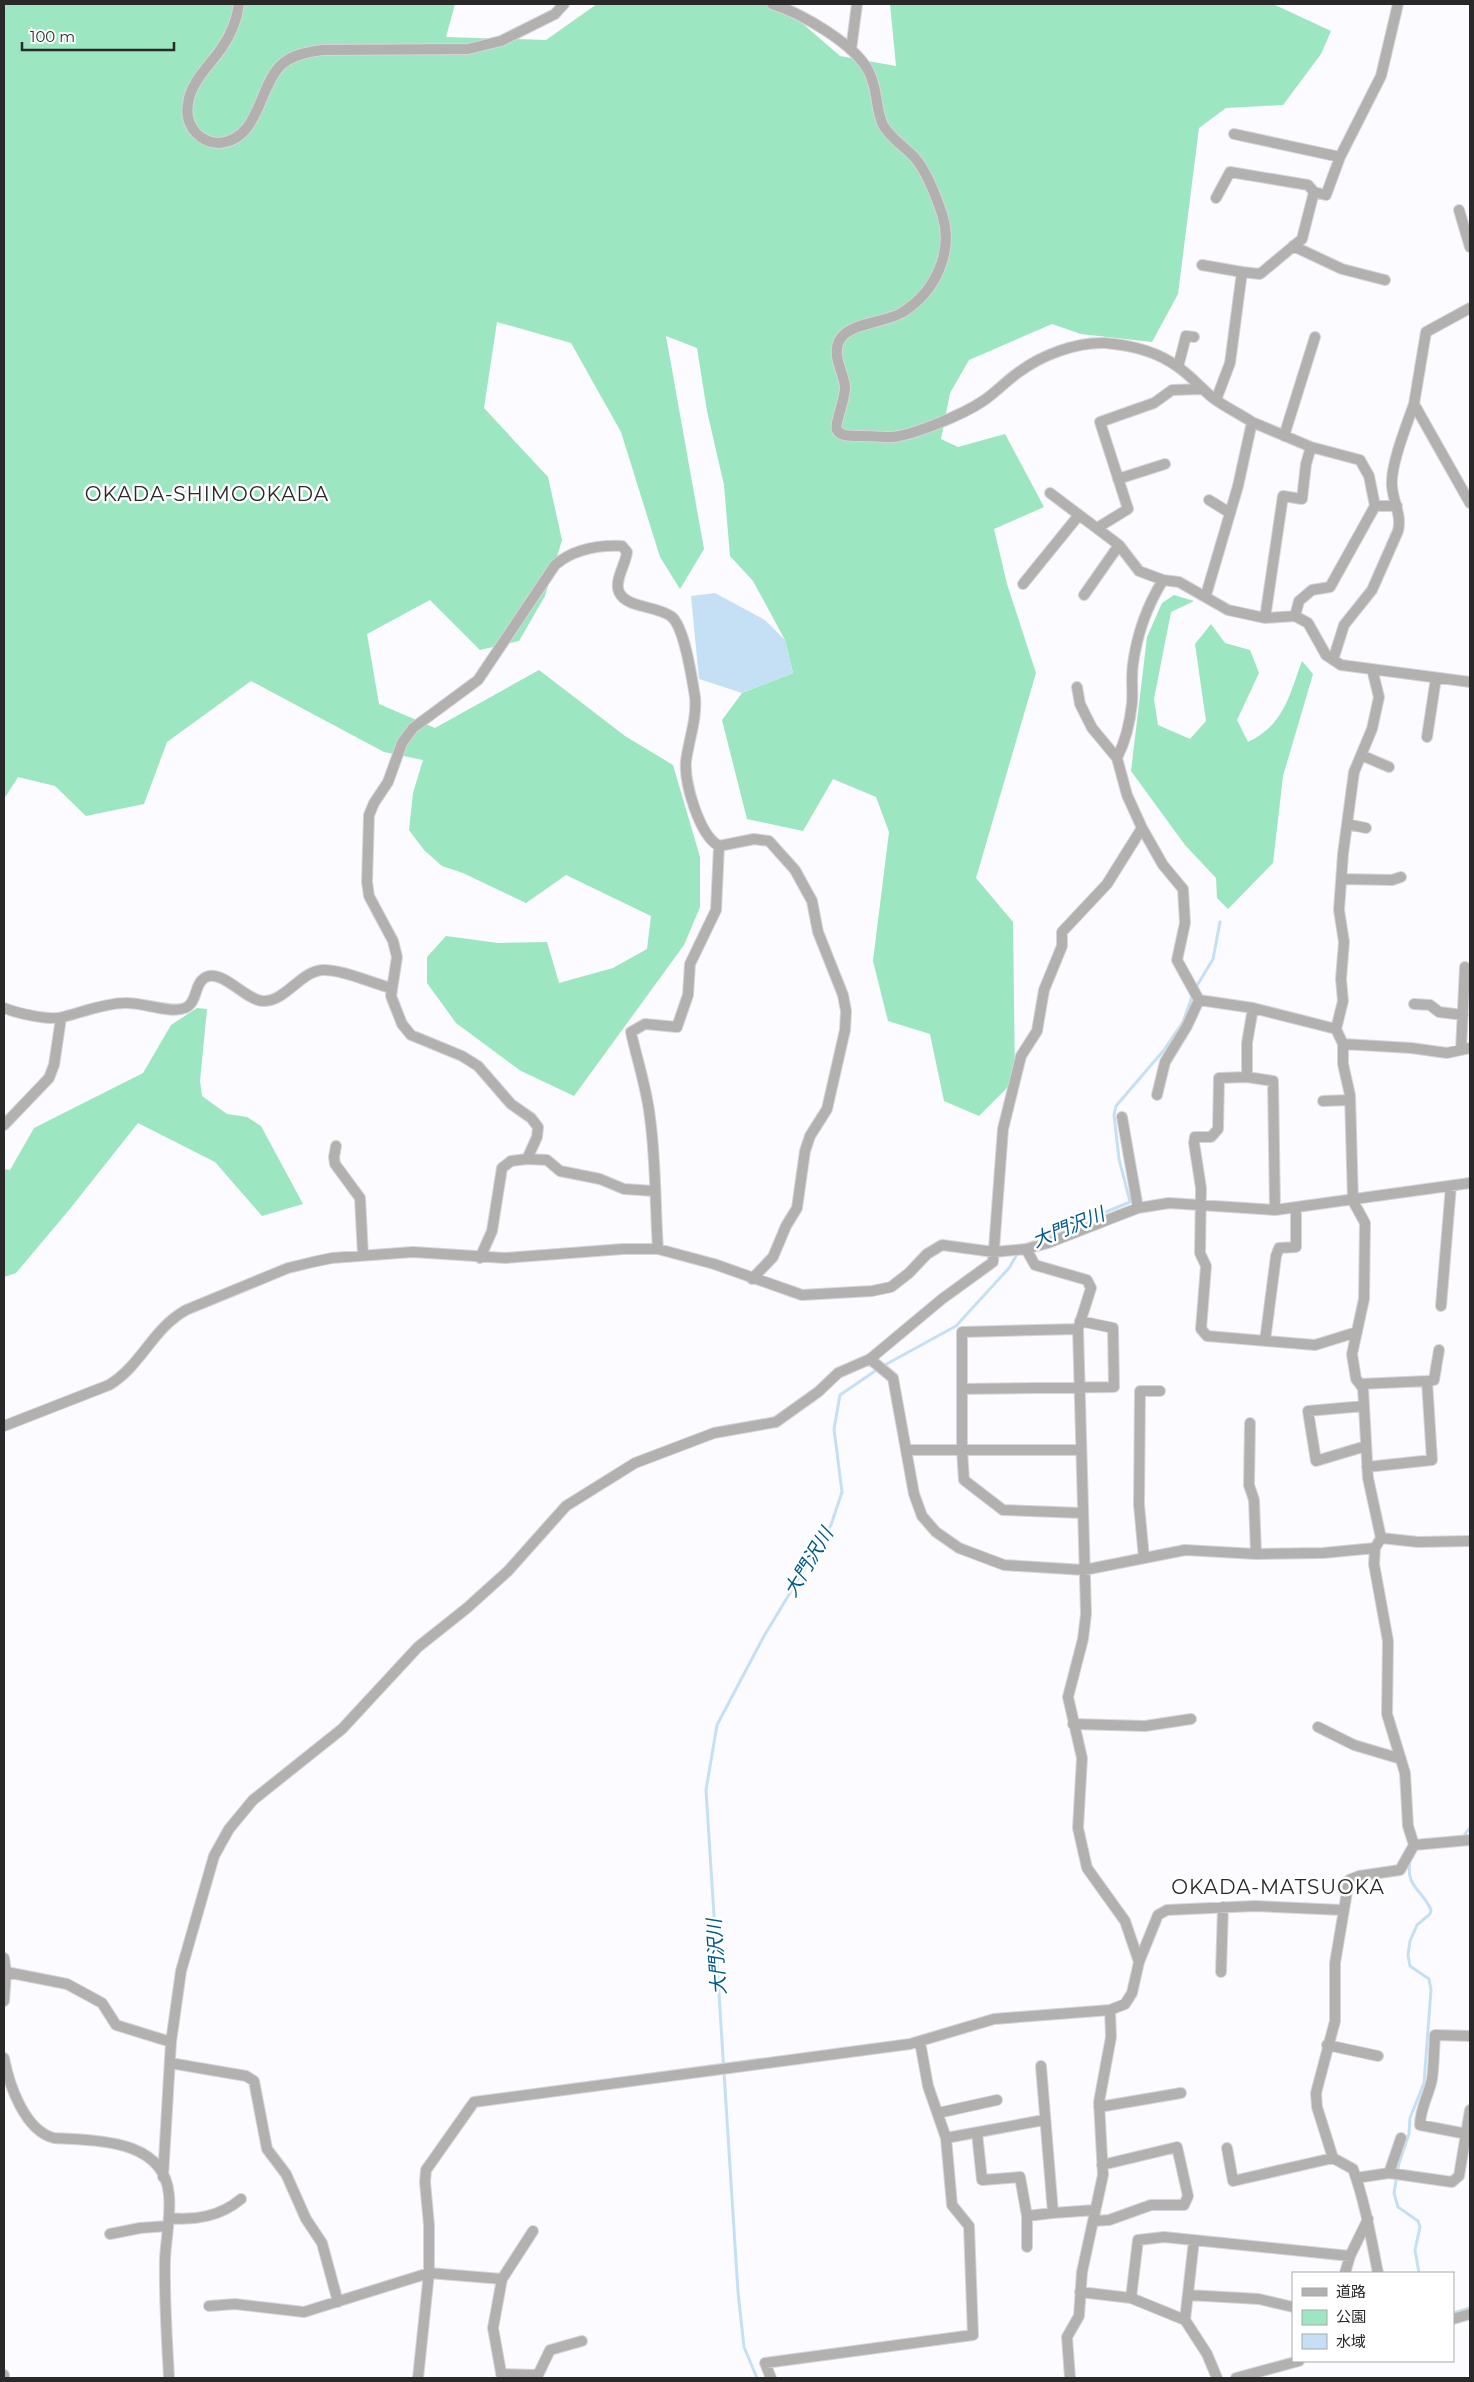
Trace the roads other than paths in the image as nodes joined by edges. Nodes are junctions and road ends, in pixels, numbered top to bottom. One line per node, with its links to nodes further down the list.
1 (240, 4): 2 (street)
2 (564, 4)
3 (772, 4): 6 (street)
4 (857, 4): 6 (street)
5 (1398, 4): 8 (street)
6 (851, 50): 20 (street)
7 (1234, 134): 8 (street)
8 (1340, 157): 9 (street)
9 (1314, 192): 10 (street); 12 (street)
10 (1216, 198)
11 (1459, 210): 13 (street)
12 (1293, 246): 15 (street); 16 (street)
13 (1470, 247)
14 (1202, 265): 15 (street)
15 (1242, 272): 22 (street)
16 (1385, 280)
17 (1470, 308): 23 (street)
18 (1194, 337): 20 (street)
19 (1316, 337): 25 (street)
20 (1178, 367): 21 (street)
21 (1203, 389): 22 (street); 28 (street)
22 (1216, 400): 24 (street)
23 (1414, 404): 31 (street); 33 (street)
24 (1252, 422): 25 (street); 34 (street)
25 (1284, 436): 26 (street)
26 (1311, 447): 32 (street); 43 (street)
27 (1165, 464): 28 (street)
28 (1118, 479): 36 (street)
29 (1050, 493): 35 (street)
30 (1209, 500): 34 (street)
31 (1470, 502)
32 (1375, 506): 33 (street); 42 (street)
33 (1397, 506): 44 (street)
34 (1230, 513): 41 (street)
35 (1080, 515): 36 (street); 39 (street)
36 (1096, 528): 37 (street)
37 (1119, 545): 38 (street); 40 (street)
38 (1163, 580): 41 (street); 51 (street)
39 (1023, 584)
40 (1084, 595)
41 (1206, 596): 43 (street)
42 (1295, 616): 43 (street); 44 (street)
43 (1265, 618)
44 (1333, 660): 45 (street)
45 (1372, 670): 46 (street); 50 (street)
46 (1436, 678): 47 (street); 49 (street)
47 (1470, 682)
48 (1077, 687): 51 (street)
49 (1427, 737)
50 (1361, 755): 52 (street); 53 (street)
51 (1117, 758): 54 (street)
52 (1389, 767)
53 (1347, 824): 55 (street); 58 (street)
54 (1142, 828): 61 (street); 88 (street)
55 (1366, 828)
56 (719, 846): 60 (street); 80 (street); 91 (street)
57 (1402, 877): 58 (street)
58 (1342, 879): 67 (street)
59 (1465, 968): 65 (street)
60 (391, 988): 66 (street); 77 (street)
61 (1199, 1000): 64 (street); 71 (street)
62 (1414, 1004): 65 (street)
63 (4, 1008): 66 (street)
64 (1253, 1008): 67 (street); 70 (street)
65 (1462, 1015): 69 (street)
66 (61, 1018): 75 (street)
67 (1336, 1029): 68 (street)
68 (1343, 1044): 69 (street); 72 (street)
69 (1466, 1049)
70 (1247, 1078): 82 (street); 85 (street)
71 (1157, 1095)
72 (1350, 1100): 73 (street); 81 (street)
73 (1323, 1101)
74 (1122, 1117): 83 (street)
75 (4, 1125)
76 (336, 1146): 89 (street)
77 (527, 1159): 80 (street); 90 (street)
78 (1470, 1183): 79 (street)
79 (1451, 1186): 81 (street); 92 (street)
80 (654, 1191): 86 (street)
81 (1353, 1201): 84 (street); 94 (street)
82 (1200, 1206): 83 (street); 85 (street); 95 (street)
83 (1138, 1208): 87 (street)
84 (1296, 1208): 85 (street); 95 (street)
85 (1274, 1210)
86 (658, 1249): 90 (street); 91 (street)
87 (1026, 1249): 88 (street); 93 (street)
88 (994, 1252): 91 (street); 97 (street)
89 (363, 1256): 90 (street); 105 (street)
90 (480, 1258)
91 (752, 1279)
92 (1441, 1306)
93 (1079, 1325): 100 (street); 101 (street); 101 (street)
94 (1358, 1332): 95 (street); 99 (street)
95 (1265, 1341)
96 (1439, 1350): 98 (street)
97 (870, 1359): 107 (street); 133 (street)
98 (1427, 1381): 99 (street); 110 (street)
99 (1360, 1384): 103 (street)
100 (962, 1389): 101 (street); 108 (street)
101 (1079, 1389): 109 (street)
102 (1160, 1391): 116 (street)
103 (1364, 1406): 106 (street); 106 (street)
104 (1250, 1423): 115 (street)
105 (4, 1426)
106 (1366, 1446): 110 (street)
107 (906, 1450): 108 (street); 117 (street)
108 (962, 1450): 109 (street); 111 (street)
109 (1081, 1450): 111 (street)
110 (1367, 1467): 112 (street)
111 (1082, 1513): 117 (street)
112 (1381, 1538): 113 (street); 114 (street)
113 (1470, 1542)
114 (1375, 1548): 115 (street); 121 (street)
115 (1256, 1554): 116 (street)
116 (1144, 1558): 117 (street)
117 (1084, 1570): 119 (street)
118 (1191, 1719): 119 (street)
119 (1073, 1724): 127 (street)
120 (1318, 1727): 121 (street)
121 (1401, 1759): 123 (street)
122 (1470, 1840): 123 (street)
123 (1414, 1845): 125 (street)
124 (1222, 1907): 125 (street); 127 (street); 129 (street)
125 (1342, 1910): 135 (street)
126 (4, 1958): 128 (street)
127 (1139, 1962): 131 (street)
128 (6, 1972): 130 (street); 133 (street)
129 (1221, 1972)
130 (4, 2001)
131 (1110, 2010): 134 (street); 142 (street)
132 (1470, 2036): 147 (street)
133 (171, 2042): 138 (street)
134 (920, 2042): 144 (street); 170 (street)
135 (1327, 2045): 136 (street); 151 (street)
136 (1378, 2056)
137 (4, 2058): 154 (street)
138 (170, 2063): 154 (street); 175 (street)
139 (1041, 2066): 145 (street)
140 (1181, 2093): 142 (street)
141 (997, 2100): 144 (street)
142 (1099, 2107): 152 (street)
143 (1470, 2110): 147 (street)
144 (938, 2113): 148 (street)
145 (1044, 2120): 146 (street); 158 (street)
146 (977, 2133): 148 (street); 159 (street)
147 (1467, 2134): 153 (street)
148 (946, 2138): 186 (street)
149 (1402, 2138): 153 (street)
150 (1227, 2148): 151 (street)
151 (1333, 2158): 155 (street)
152 (1102, 2165): 157 (street); 161 (street)
153 (1394, 2174): 155 (street)
154 (163, 2177): 162 (street)
155 (1356, 2178): 160 (street)
156 (241, 2199): 162 (street)
157 (1095, 2210): 158 (street); 161 (street)
158 (1053, 2214): 159 (street)
159 (1027, 2216): 166 (street)
160 (1368, 2219): 167 (street); 169 (street)
161 (1093, 2221): 172 (street)
162 (169, 2222): 164 (street); 184 (street)
163 (533, 2231): 171 (street)
164 (110, 2234)
165 (1194, 2240): 167 (street); 173 (street); 174 (street)
166 (1027, 2247)
167 (1350, 2256): 168 (street)
168 (1344, 2272)
169 (1378, 2272)
170 (429, 2274): 171 (street); 175 (street); 185 (street)
171 (502, 2279): 183 (street)
172 (1080, 2292): 174 (street); 187 (street)
173 (1188, 2295): 177 (street); 180 (street)
174 (1131, 2298): 180 (street)
175 (338, 2302): 176 (street)
176 (209, 2306)
177 (1292, 2307)
178 (1470, 2314): 179 (street)
179 (1454, 2319)
180 (1185, 2320): 188 (street)
181 (582, 2341): 183 (street)
182 (1295, 2362): 189 (street)
183 (502, 2376)
184 (169, 2378)
185 (418, 2378)
186 (771, 2378)
187 (1070, 2378)
188 (1217, 2378)
189 (1236, 2378)

